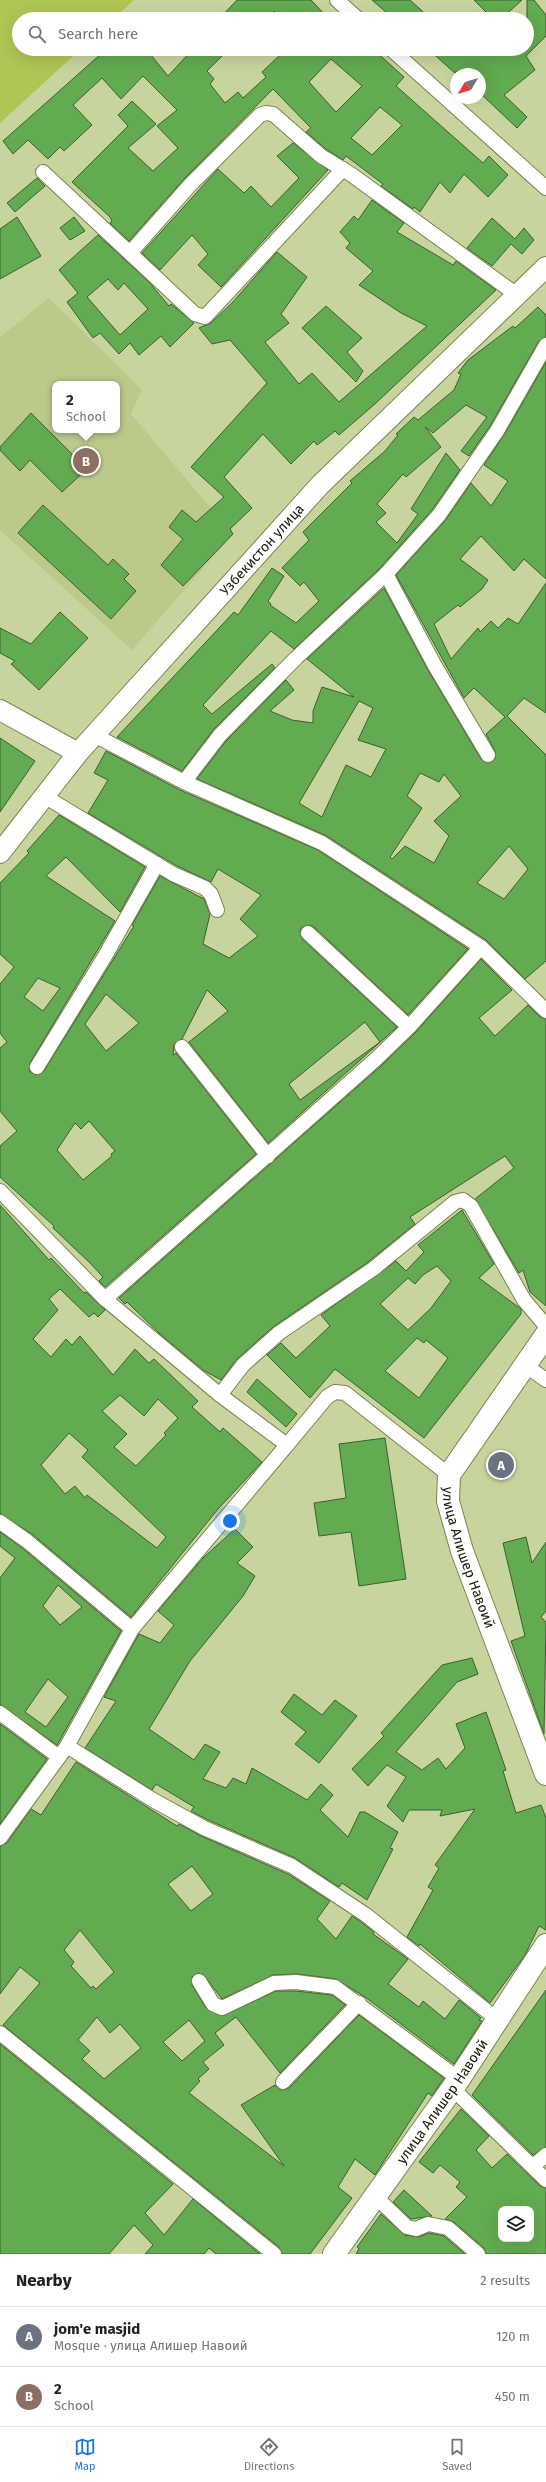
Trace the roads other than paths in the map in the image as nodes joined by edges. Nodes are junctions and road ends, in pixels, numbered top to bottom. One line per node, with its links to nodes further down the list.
1 (337, 0): 2 (street)
2 (350, 12)
3 (399, 56): 6 (street)
4 (343, 169): 7 (street); 7 (street); 9 (street)
5 (43, 172): 7 (street)
6 (546, 188)
7 (130, 253)
8 (544, 274): 9 (main road, Узбекистон улица)
9 (517, 295): 13 (main road, Узбекистон улица)
10 (546, 345): 11 (street)
11 (386, 574): 15 (street); 16 (street)
12 (0, 710): 14 (main road)
13 (94, 735): 14 (main road, Узбекистон улица); 16 (street)
14 (78, 753): 17 (main road, Узбекистон улица)
15 (488, 755)
16 (184, 782): 22 (street)
17 (44, 796): 18 (main road, Узбекистон улица); 19 (street)
18 (0, 853)
19 (157, 864): 20 (street); 26 (street)
20 (217, 910)
21 (308, 932): 24 (street)
22 (481, 947): 23 (street); 24 (street)
23 (546, 1011)
24 (409, 1027): 27 (street)
25 (182, 1047): 27 (street)
26 (36, 1067)
27 (268, 1156): 29 (street)
28 (0, 1191): 29 (street)
29 (105, 1298): 34 (street)
30 (546, 1326): 34 (street)
31 (546, 1335): 32 (main road, улица Алишер Навоий)
32 (525, 1365): 33 (street); 36 (main road, улица Алишер Навоий)
33 (546, 1380)
34 (220, 1395): 35 (street)
35 (287, 1445): 36 (street); 38 (street)
36 (449, 1475): 42 (main road, улица Алишер Навоий)
37 (0, 1522): 38 (street)
38 (132, 1629): 40 (street)
39 (0, 1713): 41 (street)
40 (67, 1746): 41 (street); 47 (street)
41 (59, 1757): 43 (street)
42 (546, 1774)
43 (0, 1838)
44 (546, 1945): 47 (main road, улица Алишер Навоий)
45 (199, 1981): 46 (street)
46 (359, 2003): 49 (street); 50 (street)
47 (498, 2020): 50 (main road, улица Алишер Навоий)
48 (0, 2033): 55 (street)
49 (283, 2082)
50 (456, 2084): 52 (street); 54 (main road, улица Алишер Навоий)
51 (546, 2155): 52 (street)
52 (533, 2166): 53 (street)
53 (546, 2180)
54 (375, 2196): 56 (main road, улица Алишер Навоий); 57 (street)
55 (274, 2254)
56 (334, 2254)
57 (478, 2254)

